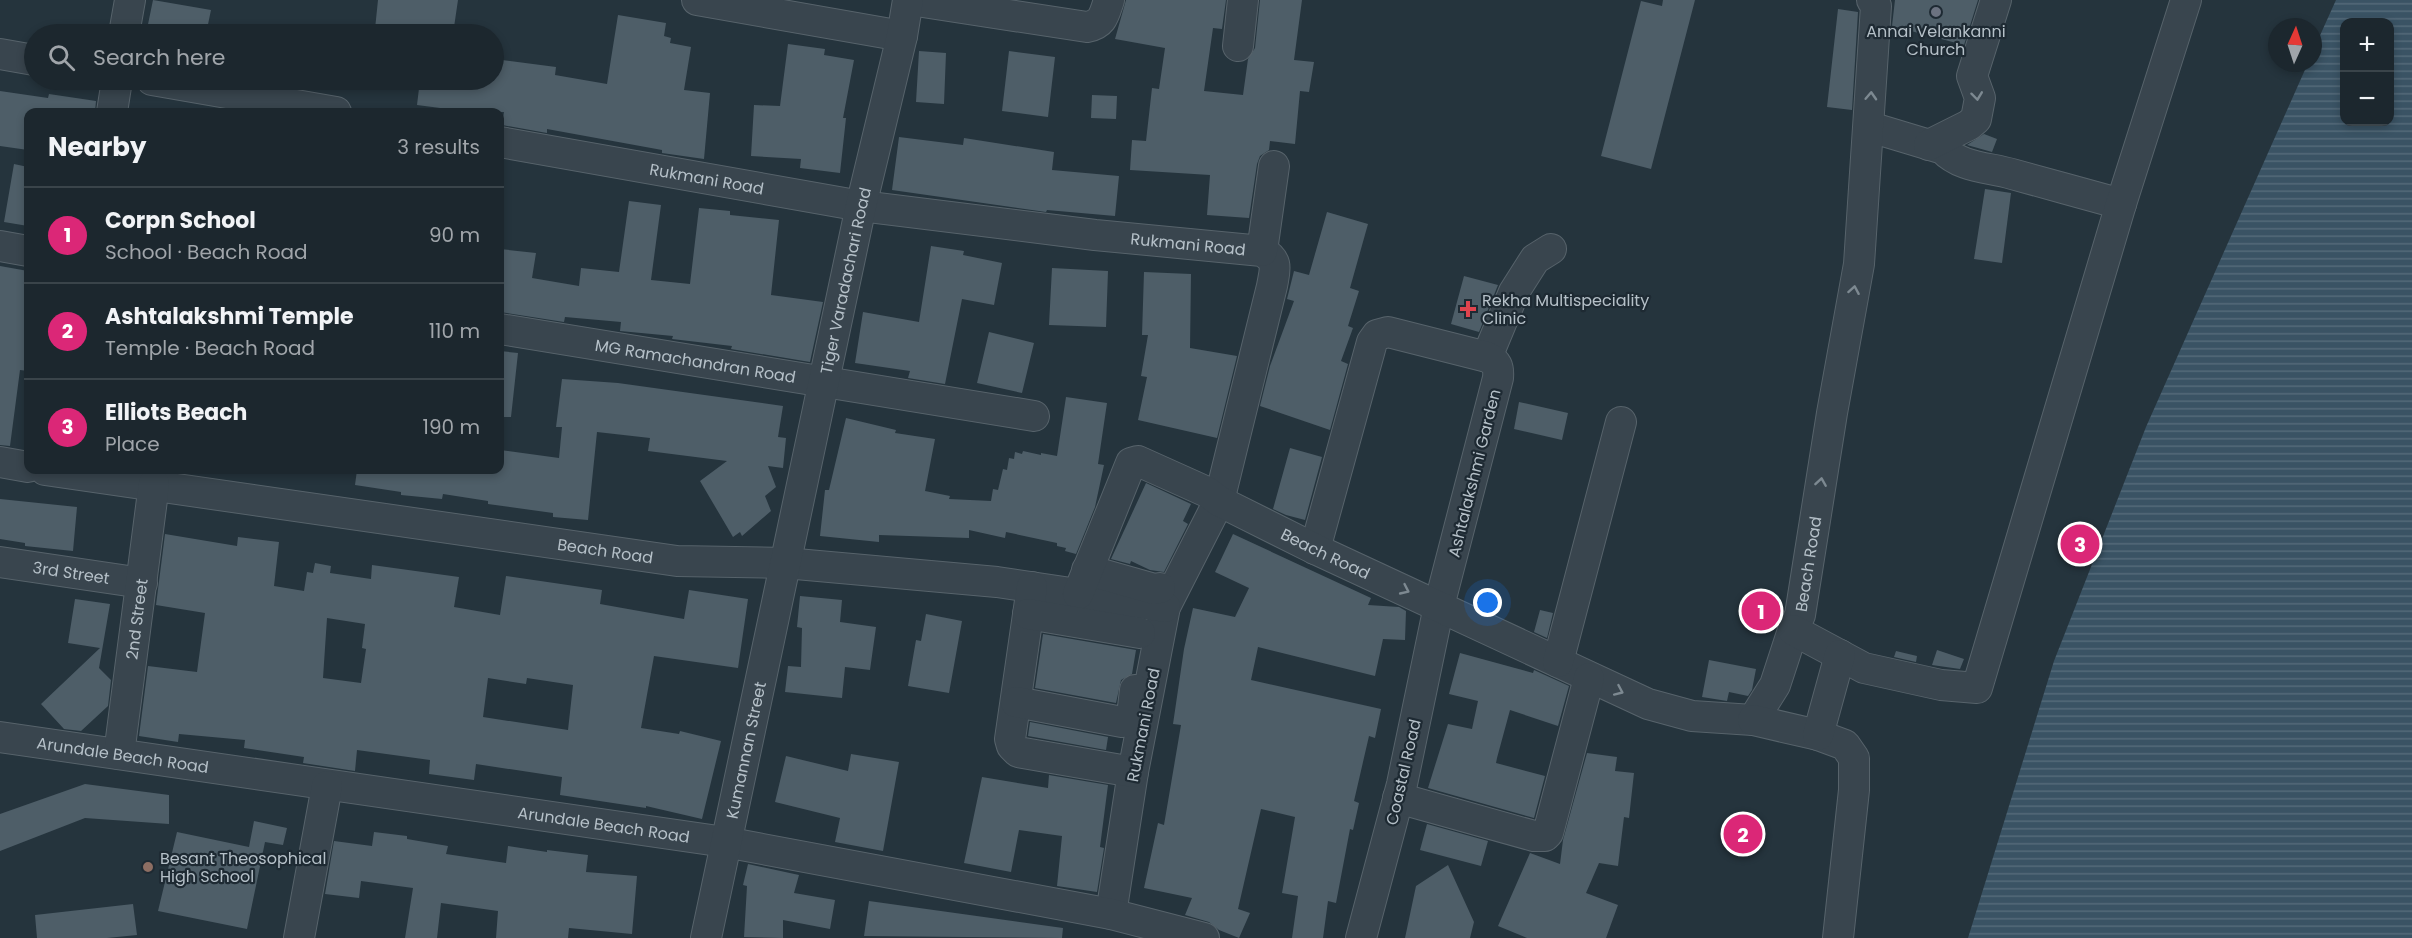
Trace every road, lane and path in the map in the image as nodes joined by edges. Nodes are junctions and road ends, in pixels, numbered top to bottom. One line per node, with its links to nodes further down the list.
1 (130, 0): 9 (street)
2 (697, 0): 10 (street)
3 (909, 0): 4 (street); 10 (street, Tiger Varadachari Road)
4 (1109, 0)
5 (1244, 0): 11 (street)
6 (1872, 0): 18 (street, Beach Road, one-way to 6)
7 (1996, 0): 20 (street, one-way to 20)
8 (2186, 0): 22 (street)
9 (126, 24)
10 (902, 36): 23 (street, Tiger Varadachari Road)
11 (1238, 46)
12 (0, 54): 13 (street)
13 (24, 58)
14 (115, 90): 16 (street)
15 (210, 90): 17 (street)
16 (113, 108)
17 (313, 108)
18 (1870, 127): 20 (street); 47 (street, Beach Road, one-way to 18)
19 (504, 143): 23 (street, Rukmani Road)
20 (1929, 145): 22 (street)
21 (1274, 166): 27 (street)
22 (2121, 204): 48 (street)
23 (861, 206): 27 (street, Rukmani Road); 30 (street, Tiger Varadachari Road)
24 (0, 246): 25 (street)
25 (24, 249)
26 (1551, 249): 29 (street)
27 (1262, 251): 37 (street, Rukmani Road)
28 (504, 330): 30 (street, MG Ramachandran Road)
29 (1487, 357): 38 (street); 44 (street, Ashtalakshmi Garden)
30 (823, 383): 31 (street, MG Ramachandran Road); 40 (street, Tiger Varadachari Road)
31 (1034, 416)
32 (1621, 422): 49 (street)
33 (0, 462): 34 (street, Beach Road)
34 (24, 466)
35 (81, 474): 36 (street, Beach Road)
36 (154, 484): 40 (street, Beach Road); 42 (street, 2nd Street)
37 (1213, 497): 38 (street, Beach Road); 41 (street); 41 (street, Beach Road); 45 (street, Rukmani Road)
38 (1315, 549): 44 (street, Beach Road, one-way to 44)
39 (0, 562): 42 (street, 3rd Street)
40 (785, 563): 43 (street, Beach Road); 60 (street, Kumannan Street)
41 (1082, 582): 43 (street, Beach Road); 46 (street, Beach Road)
42 (142, 584): 56 (street, 2nd Street)
43 (1030, 601): 46 (street); 52 (street)
44 (1439, 606): 49 (street, Beach Road); 59 (street, Coastal Road)
45 (1165, 607): 46 (street, Beach Road); 57 (street, Rukmani Road)
46 (1126, 621)
47 (1793, 630): 48 (street); 53 (street, Beach Road)
48 (1840, 656): 54 (street)
49 (1558, 662): 50 (street, Beach Road)
50 (1589, 678): 53 (street, Beach Road, one-way to 53); 59 (street)
51 (1136, 687): 52 (street)
52 (1016, 702): 57 (street)
53 (1753, 720): 54 (street)
54 (1818, 735): 67 (street)
55 (0, 737): 56 (street, Arundale Beach Road)
56 (118, 754): 58 (street, Arundale Beach Road)
57 (1133, 772): 61 (street, Rukmani Road)
58 (327, 786): 60 (street, Arundale Beach Road); 63 (street)
59 (1398, 798): 66 (street, Coastal Road)
60 (725, 842): 61 (street, Arundale Beach Road); 64 (street, Kumannan Street)
61 (1111, 914): 62 (street, Arundale Beach Road)
62 (1165, 933): 65 (street, Arundale Beach Road)
63 (299, 938)
64 (706, 938)
65 (1204, 938)
66 (1361, 938)
67 (1838, 938)

